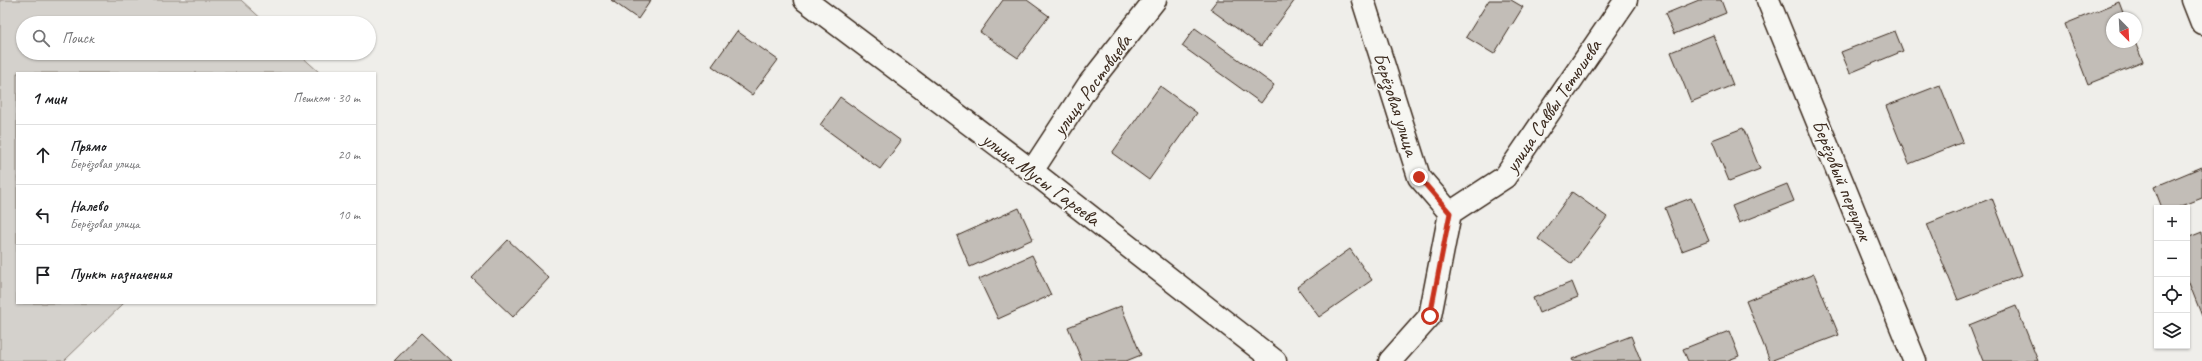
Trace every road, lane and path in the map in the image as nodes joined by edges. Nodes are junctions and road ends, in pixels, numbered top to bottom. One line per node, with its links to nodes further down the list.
1 (805, 0): 8 (street, улица Мусы Гареева)
2 (1155, 0): 8 (street, улица Ростовцева)
3 (1363, 0): 9 (street, Берёзовая улица)
4 (1626, 0): 9 (street, улица Саввы Тетюшева)
5 (1768, 0): 12 (street, Берёзовый переулок)
6 (2193, 0): 7 (street)
7 (2202, 23)
8 (1032, 171): 10 (street, улица Мусы Гареева)
9 (1450, 213): 11 (street)
10 (1275, 361)
11 (1390, 361)
12 (1915, 361)

